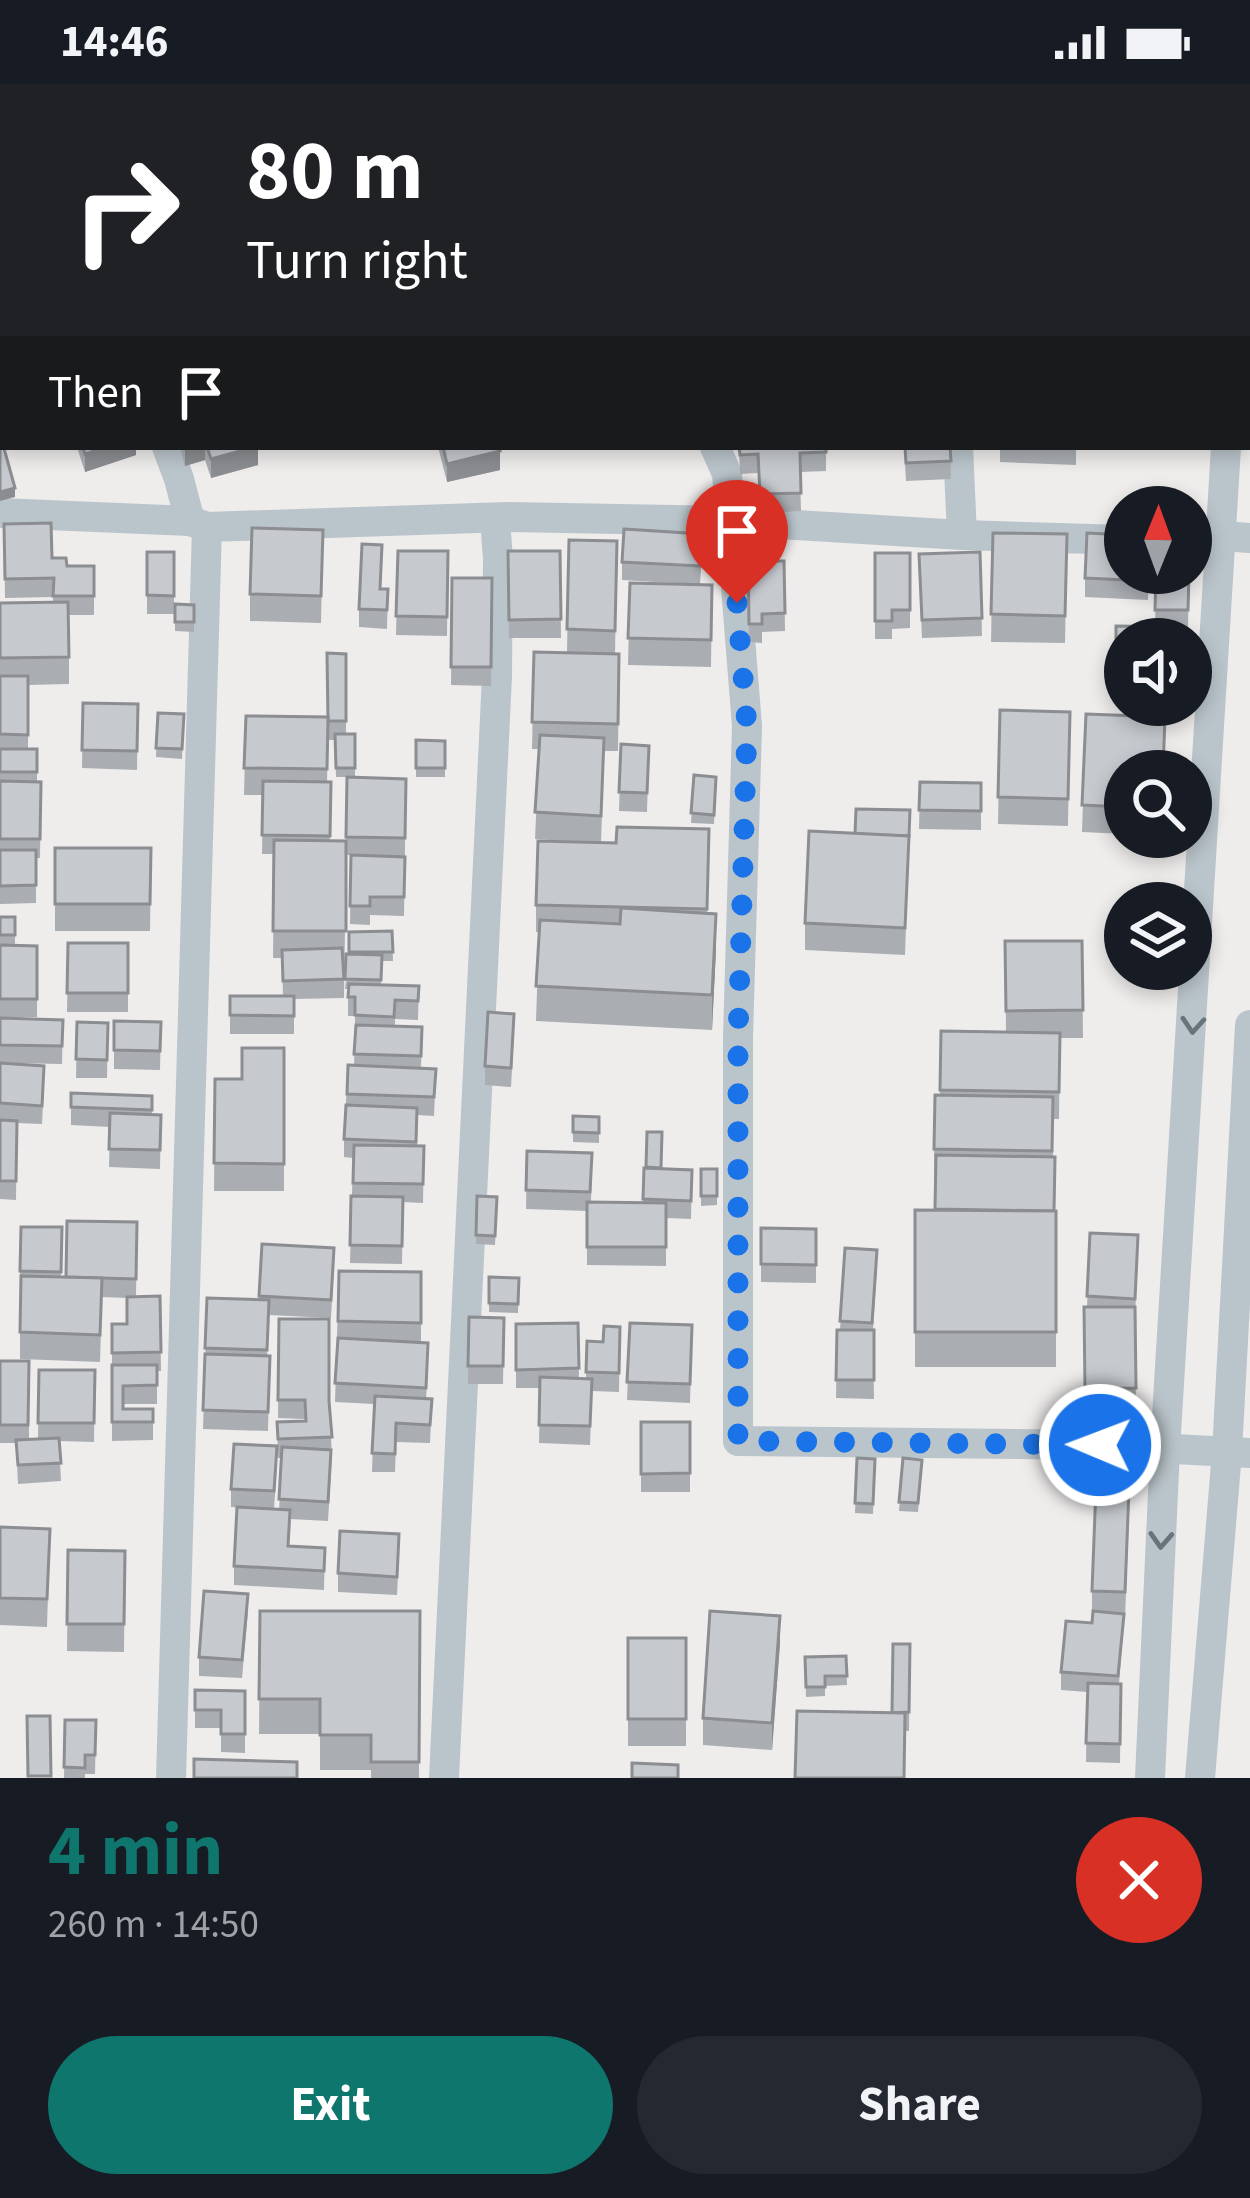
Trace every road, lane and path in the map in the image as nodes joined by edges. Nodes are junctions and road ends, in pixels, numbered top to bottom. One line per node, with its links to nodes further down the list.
1 (168, 450): 8 (street)
2 (716, 450): 7 (street)
3 (958, 450): 9 (street)
4 (1226, 450): 10 (street)
5 (0, 513): 8 (street)
6 (495, 519): 7 (street); 8 (street); 16 (street)
7 (730, 521): 9 (street); 13 (street)
8 (198, 524): 15 (street)
9 (962, 535): 11 (street)
10 (1221, 538): 13 (street, one-way to 13)
11 (1104, 539)
12 (1250, 1025): 14 (street)
13 (1165, 1449): 14 (street); 17 (street, one-way to 17)
14 (1239, 1453): 18 (street)
15 (171, 1778)
16 (444, 1778)
17 (1150, 1778)
18 (1200, 1778)

